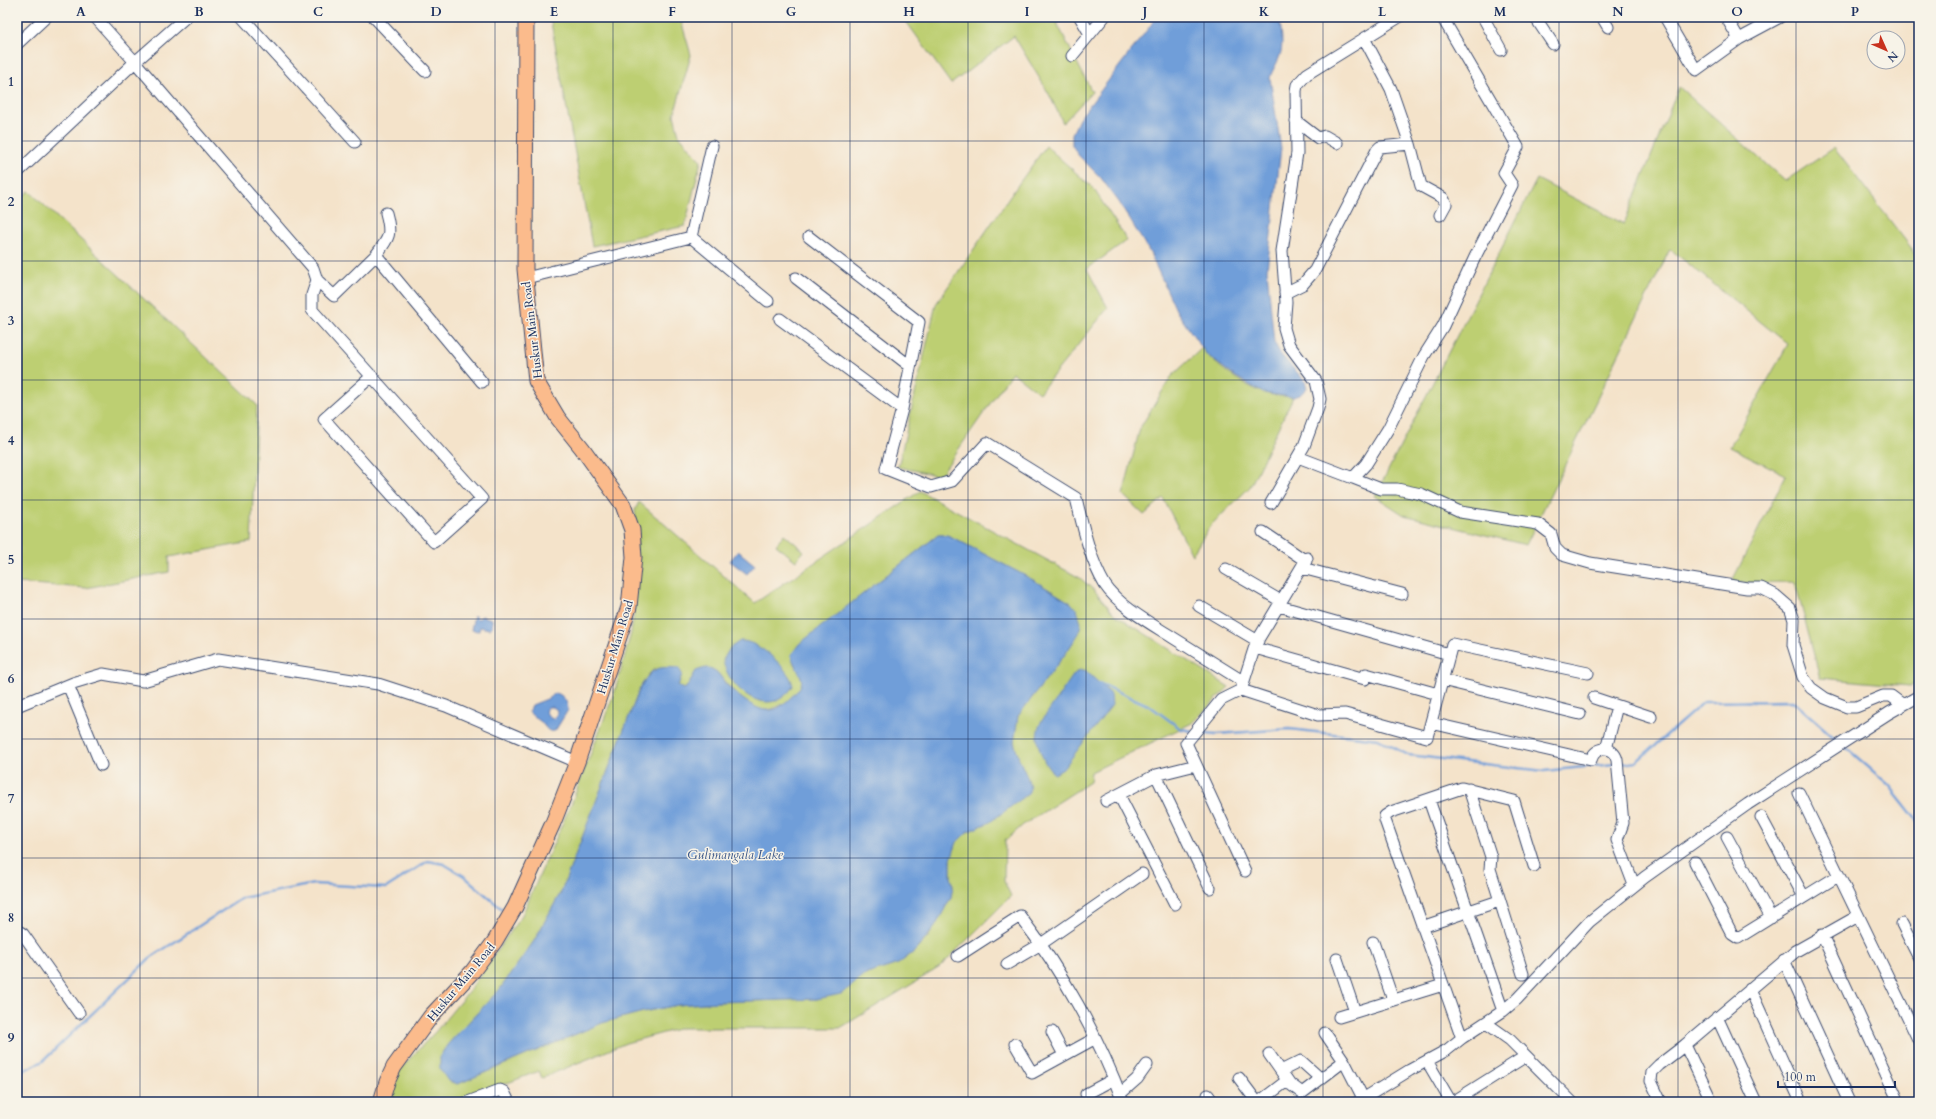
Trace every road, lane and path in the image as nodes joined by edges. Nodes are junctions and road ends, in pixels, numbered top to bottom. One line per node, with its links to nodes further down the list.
1 (46, 17): 21 (street)
2 (95, 17): 25 (street)
3 (186, 17): 25 (street)
4 (242, 17): 28 (street)
5 (374, 17): 26 (street)
6 (526, 17): 38 (main road, Huskur Main Road)
7 (1080, 17): 18 (street)
8 (1104, 17): 18 (street)
9 (1399, 17): 19 (street)
10 (1442, 17): 49 (street)
11 (1483, 17): 23 (street)
12 (1535, 17): 22 (street)
13 (1602, 17): 17 (street)
14 (1665, 17): 20 (street)
15 (1726, 17): 20 (street)
16 (1780, 17): 20 (street)
17 (1608, 27)
18 (1090, 34): 24 (street)
19 (1364, 38): 27 (street); 30 (street)
20 (1739, 39)
21 (17, 44)
22 (1553, 44)
23 (1501, 50)
24 (1072, 56)
25 (135, 62): 32 (street); 40 (street)
26 (425, 71)
27 (1296, 121): 29 (street); 41 (street)
28 (355, 142)
29 (1337, 143)
30 (1410, 144): 34 (street); 41 (street)
31 (712, 146): 35 (street)
32 (17, 173)
33 (386, 213): 37 (street)
34 (1440, 215)
35 (691, 237): 38 (street); 42 (street)
36 (809, 237): 44 (street)
37 (376, 255): 40 (street); 46 (street)
38 (526, 278): 73 (main road, Huskur Main Road)
39 (796, 278): 44 (street)
40 (317, 280): 45 (street)
41 (1285, 293): 48 (street)
42 (768, 301)
43 (780, 319): 47 (street)
44 (910, 366): 47 (street)
45 (372, 376): 45 (street)
46 (482, 382)
47 (902, 409): 62 (street)
48 (1298, 457): 49 (street); 50 (street)
49 (1353, 478): 66 (street)
50 (1271, 503)
51 (1262, 532): 52 (street)
52 (1305, 562): 54 (street); 55 (street)
53 (1226, 569): 55 (street)
54 (1402, 594)
55 (1280, 604): 57 (street); 58 (street)
56 (1198, 606): 57 (street)
57 (1256, 644): 62 (street); 63 (street)
58 (1449, 654): 59 (street); 60 (street)
59 (1588, 673)
60 (1442, 680): 63 (street); 69 (street)
61 (68, 686): 67 (street); 73 (street); 75 (street)
62 (1242, 686): 71 (street); 74 (street)
63 (1438, 694): 71 (street)
64 (1919, 696): 66 (street)
65 (1594, 698): 68 (street)
66 (1903, 705): 89 (street)
67 (17, 706)
68 (1617, 706): 70 (street); 72 (street)
69 (1580, 714)
70 (1651, 717)
71 (1430, 723): 72 (street)
72 (1606, 749): 89 (street)
73 (577, 762): 139 (main road, Huskur Main Road)
74 (1196, 764): 76 (street); 86 (street)
75 (101, 765)
76 (1156, 775): 79 (street); 90 (street)
77 (1468, 789): 80 (street); 85 (street); 92 (street)
78 (1799, 793): 88 (street)
79 (1119, 794): 81 (street); 93 (street)
80 (1429, 800): 94 (street); 98 (street)
81 (1106, 801)
82 (1761, 817): 91 (street)
83 (1727, 837): 96 (street)
84 (1695, 862): 96 (street)
85 (1534, 866)
86 (1245, 871)
87 (1142, 874): 102 (street)
88 (1838, 876): 91 (street); 95 (street)
89 (1634, 885): 112 (street)
90 (1210, 888)
91 (1804, 897): 96 (street)
92 (1499, 901): 94 (street); 108 (street)
93 (1175, 904)
94 (1468, 912): 98 (street); 112 (street)
95 (1858, 916): 100 (street); 122 (street)
96 (1771, 918)
97 (1902, 924): 104 (street)
98 (1422, 927): 109 (street)
99 (17, 933): 114 (street)
100 (1822, 935): 106 (street); 150 (street)
101 (1373, 942): 111 (street)
102 (1041, 944): 103 (street); 107 (street); 121 (street)
103 (958, 956)
104 (1919, 958)
105 (1337, 959): 113 (street)
106 (1784, 960): 110 (street); 149 (street)
107 (1007, 964)
108 (1523, 974)
109 (1442, 985): 111 (street); 120 (street)
110 (1750, 989): 115 (street); 148 (street)
111 (1393, 1000): 113 (street)
112 (1503, 1011): 117 (street)
113 (1355, 1012): 116 (street)
114 (79, 1013)
115 (1717, 1016): 124 (street); 147 (street)
116 (1339, 1017)
117 (1486, 1023): 120 (street); 127 (street)
118 (1052, 1032): 126 (street)
119 (1325, 1033): 128 (street)
120 (1462, 1038): 129 (street)
121 (1094, 1039): 126 (street); 133 (street)
122 (1919, 1041)
123 (1015, 1044): 126 (street)
124 (1685, 1045): 145 (street); 146 (street)
125 (1269, 1054): 131 (street)
126 (1064, 1056)
127 (1526, 1056): 143 (street); 144 (street)
128 (1344, 1061): 134 (street); 138 (street)
129 (1427, 1061): 138 (street); 143 (street)
130 (1147, 1065): 137 (street)
131 (1281, 1071): 134 (street); 135 (street)
132 (1239, 1078): 142 (street)
133 (1114, 1079): 136 (street); 137 (street)
134 (1321, 1080): 135 (street)
135 (1290, 1084): 142 (street)
136 (1086, 1094)
137 (1122, 1100)
138 (1361, 1100)
139 (381, 1102)
140 (468, 1102): 141 (street)
141 (509, 1102)
142 (1258, 1102)
143 (1452, 1102)
144 (1572, 1102)
145 (1661, 1102)
146 (1712, 1102)
147 (1756, 1102)
148 (1801, 1102)
149 (1849, 1102)
150 (1899, 1102)

